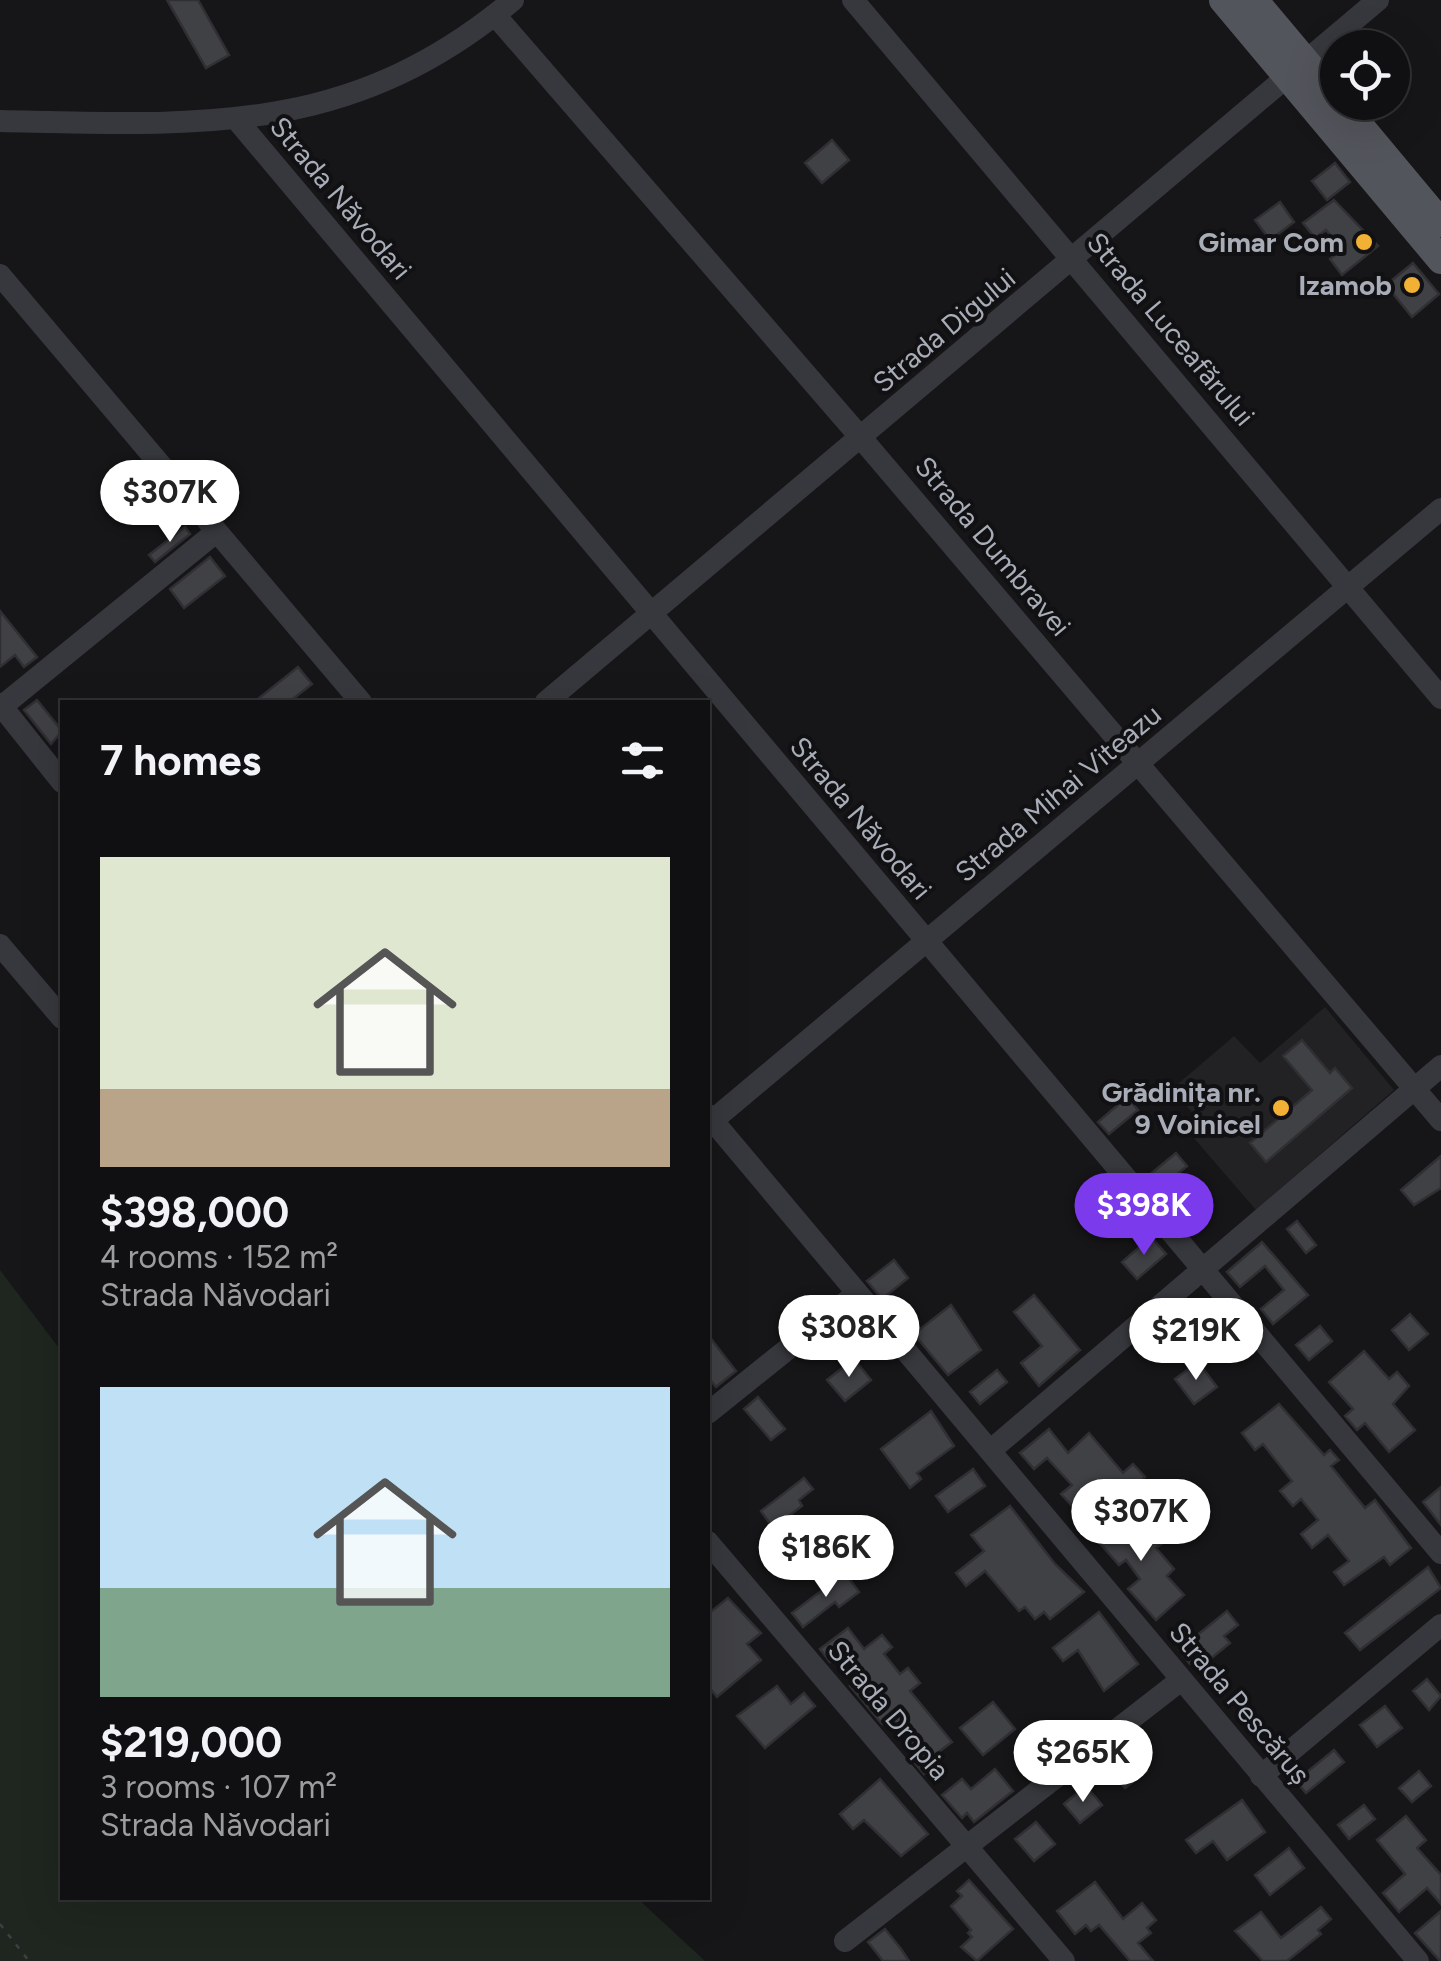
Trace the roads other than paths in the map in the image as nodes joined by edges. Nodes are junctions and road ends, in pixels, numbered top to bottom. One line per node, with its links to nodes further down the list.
1 (854, 0): 12 (street, Strada Luceafărului)
2 (1223, 0): 6 (main road)
3 (1254, 0): 6 (main road)
4 (1378, 0): 6 (street, Strada Digului)
5 (504, 8): 9 (street); 15 (street, Strada Dumbravei)
6 (1297, 69): 7 (main road); 12 (street, Strada Digului); 13 (main road)
7 (1320, 87)
8 (0, 120): 9 (street)
9 (237, 120): 19 (street, Strada Năvodari)
10 (1354, 120): 11 (main road)
11 (1441, 223)
12 (1075, 259): 15 (street, Strada Digului); 18 (street, Strada Luceafărului)
13 (1441, 260)
14 (0, 275): 17 (street)
15 (862, 439): 19 (street, Strada Digului); 24 (street, Strada Dumbravei)
16 (1441, 509): 18 (street, Strada Mihai Viteazu)
17 (216, 532): 21 (street); 23 (street)
18 (1346, 587): 20 (street, Strada Luceafărului); 24 (street, Strada Mihai Viteazu)
19 (650, 615): 22 (street, Strada Digului); 26 (street, Strada Năvodari)
20 (1441, 698)
21 (360, 700)
22 (548, 700)
23 (1, 706): 25 (street)
24 (1139, 764): 26 (street, Strada Mihai Viteazu); 30 (street, Strada Dumbravei)
25 (60, 780)
26 (927, 942): 31 (street, Strada Mihai Viteazu); 33 (street, Strada Năvodari)
27 (0, 945): 28 (street)
28 (60, 1016)
29 (1441, 1066): 30 (street)
30 (1414, 1089): 32 (street, Strada Dumbravei); 33 (street)
31 (710, 1118): 34 (street, Strada Pescăruș)
32 (1441, 1120)
33 (1202, 1269): 36 (street); 38 (street, Strada Năvodari)
34 (856, 1294): 35 (street); 36 (street, Strada Pescăruș)
35 (710, 1411)
36 (991, 1450): 40 (street, Strada Pescăruș)
37 (710, 1544): 42 (street, Strada Dropia)
38 (1441, 1553)
39 (1441, 1624): 41 (street)
40 (1181, 1680): 41 (street, Strada Pescăruș); 42 (street)
41 (1261, 1776): 45 (street, Strada Pescăruș)
42 (966, 1847): 43 (street); 44 (street, Strada Dropia)
43 (846, 1941)
44 (1064, 1961)
45 (1418, 1961)

